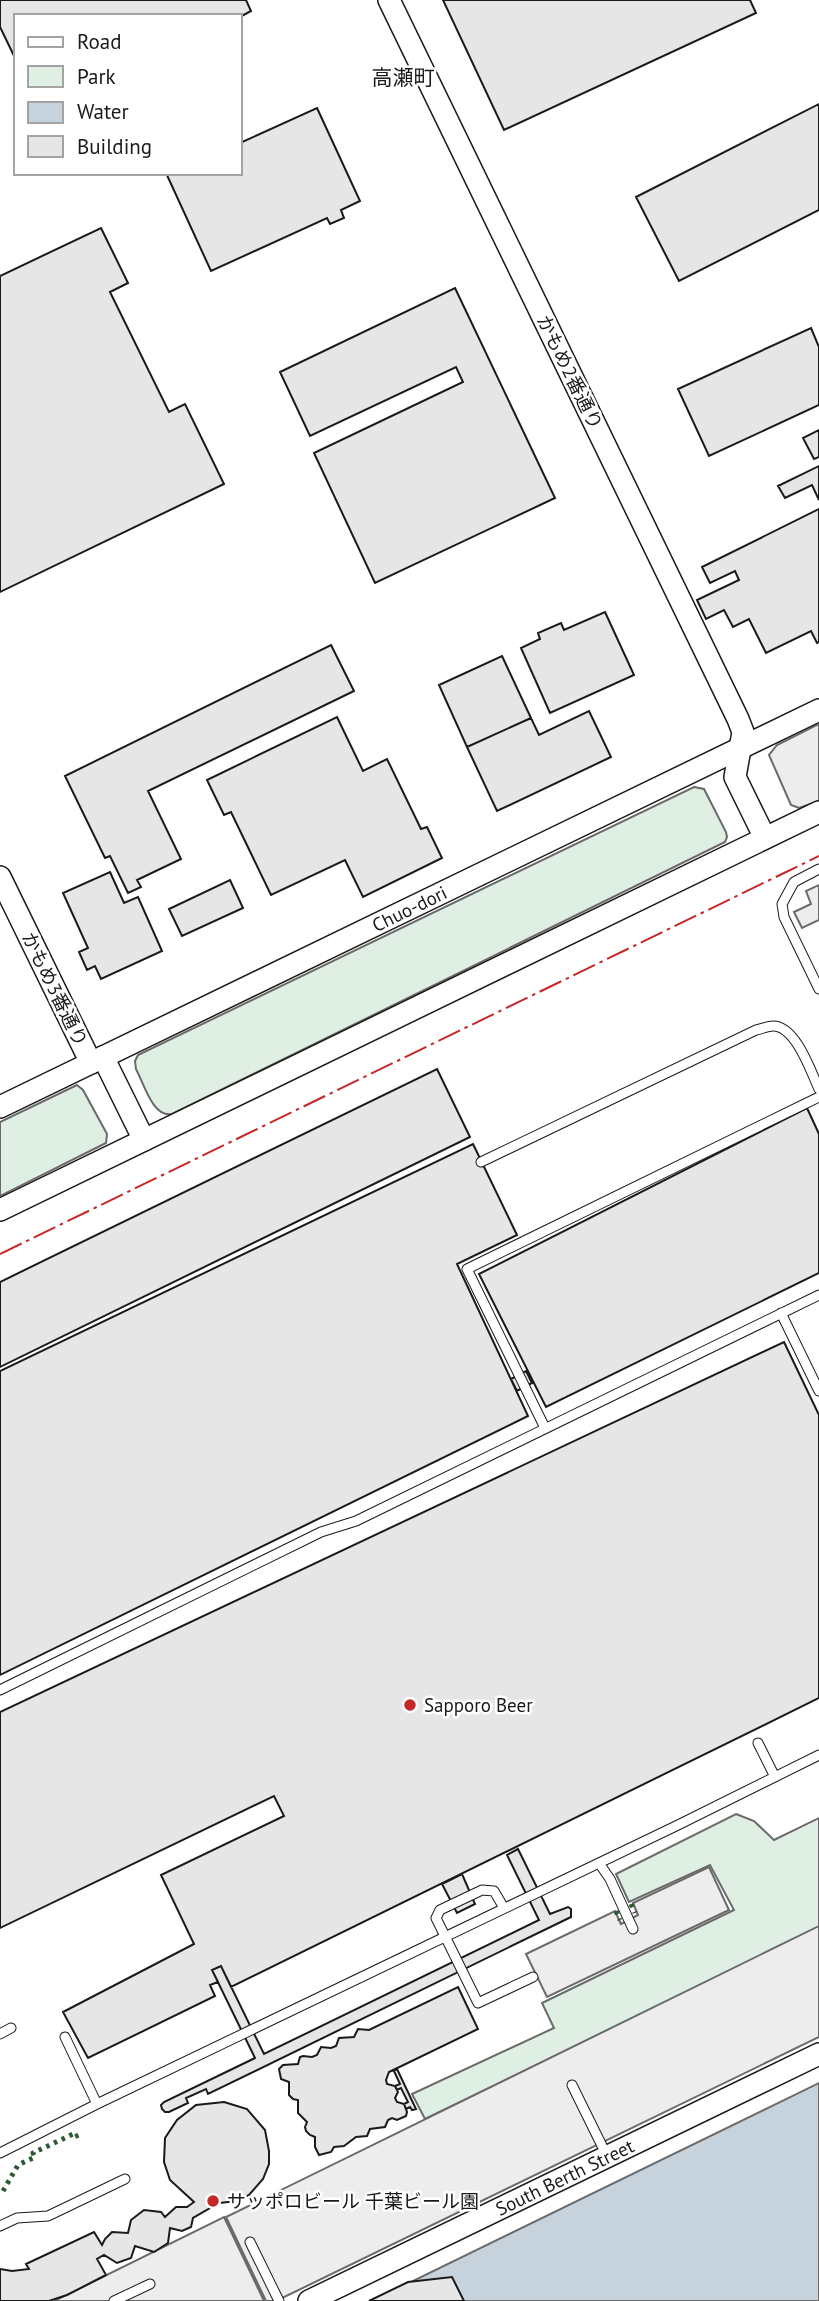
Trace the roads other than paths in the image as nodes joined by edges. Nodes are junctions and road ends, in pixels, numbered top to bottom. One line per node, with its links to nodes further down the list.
1 (389, 0): 3 (street, かもめ2番通り)
2 (819, 710): 3 (street, Chuo-dori)
3 (742, 747): 5 (street, かもめ2番通り); 9 (street, Chuo-dori)
4 (819, 812): 5 (street)
5 (765, 838): 13 (street)
6 (819, 869): 8 (lane)
7 (0, 877): 9 (street, かもめ3番通り)
8 (819, 989)
9 (97, 1060): 12 (street, Chuo-dori); 13 (street, かもめ3番通り)
10 (819, 1090): 14 (lane)
11 (819, 1097): 19 (lane)
12 (0, 1107)
13 (144, 1140): 15 (street)
14 (481, 1162)
15 (0, 1210)
16 (819, 1295): 17 (lane)
17 (781, 1313): 18 (lane); 19 (lane)
18 (819, 1391)
19 (545, 1428): 20 (lane)
20 (0, 1690)
21 (758, 1743): 23 (lane)
22 (819, 1755): 23 (lane)
23 (775, 1777): 24 (lane)
24 (599, 1863): 25 (lane); 26 (lane)
25 (504, 1908): 27 (lane); 27 (lane)
26 (634, 1929)
27 (446, 1936): 28 (lane); 34 (lane)
28 (533, 1977)
29 (11, 2028): 30 (lane)
30 (0, 2034)
31 (65, 2036): 34 (lane)
32 (819, 2054): 36 (street, South Berth Street)
33 (572, 2085): 36 (lane)
34 (97, 2104): 35 (lane)
35 (0, 2153)
36 (607, 2157): 43 (street, South Berth Street)
37 (125, 2179): 38 (lane)
38 (0, 2226)
39 (250, 2242): 42 (lane)
40 (150, 2284): 41 (lane)
41 (114, 2301)
42 (279, 2301)
43 (309, 2301)

